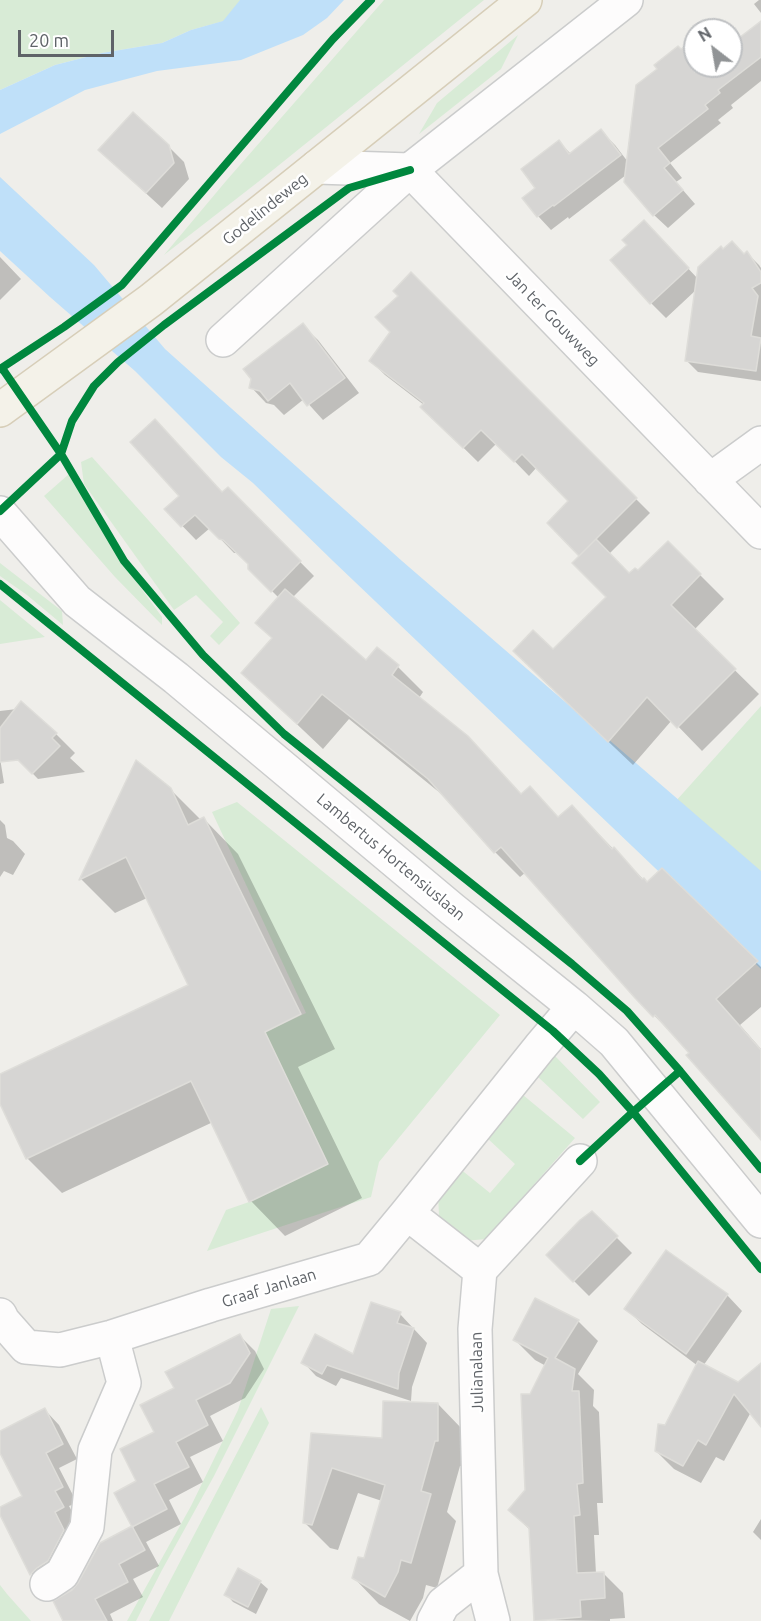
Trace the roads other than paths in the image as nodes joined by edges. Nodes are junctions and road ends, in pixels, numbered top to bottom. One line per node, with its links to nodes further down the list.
1 (525, 0): 3 (main road, Godelindeweg)
2 (626, 0): 4 (street)
3 (317, 167): 4 (street); 6 (main road, Godelindeweg)
4 (410, 170): 5 (street); 8 (street, Jan ter Gouwweg)
5 (223, 340)
6 (0, 410)
7 (761, 443): 8 (street)
8 (710, 480): 10 (street, Jan ter Gouwweg)
9 (0, 513): 11 (street, Lambertus Hortensiuslaan)
10 (761, 532)
11 (574, 1007): 13 (street, Graaf Janlaan); 14 (street, Lambertus Hortensiuslaan)
12 (580, 1161): 15 (street)
13 (407, 1213): 15 (street); 17 (street, Graaf Janlaan)
14 (761, 1221)
15 (480, 1270): 18 (street, Julianalaan)
16 (0, 1315): 17 (street, Graaf Janlaan)
17 (112, 1337): 19 (street)
18 (481, 1574): 20 (street); 21 (street, Julianalaan)
19 (47, 1584)
20 (434, 1621)
21 (493, 1621)

